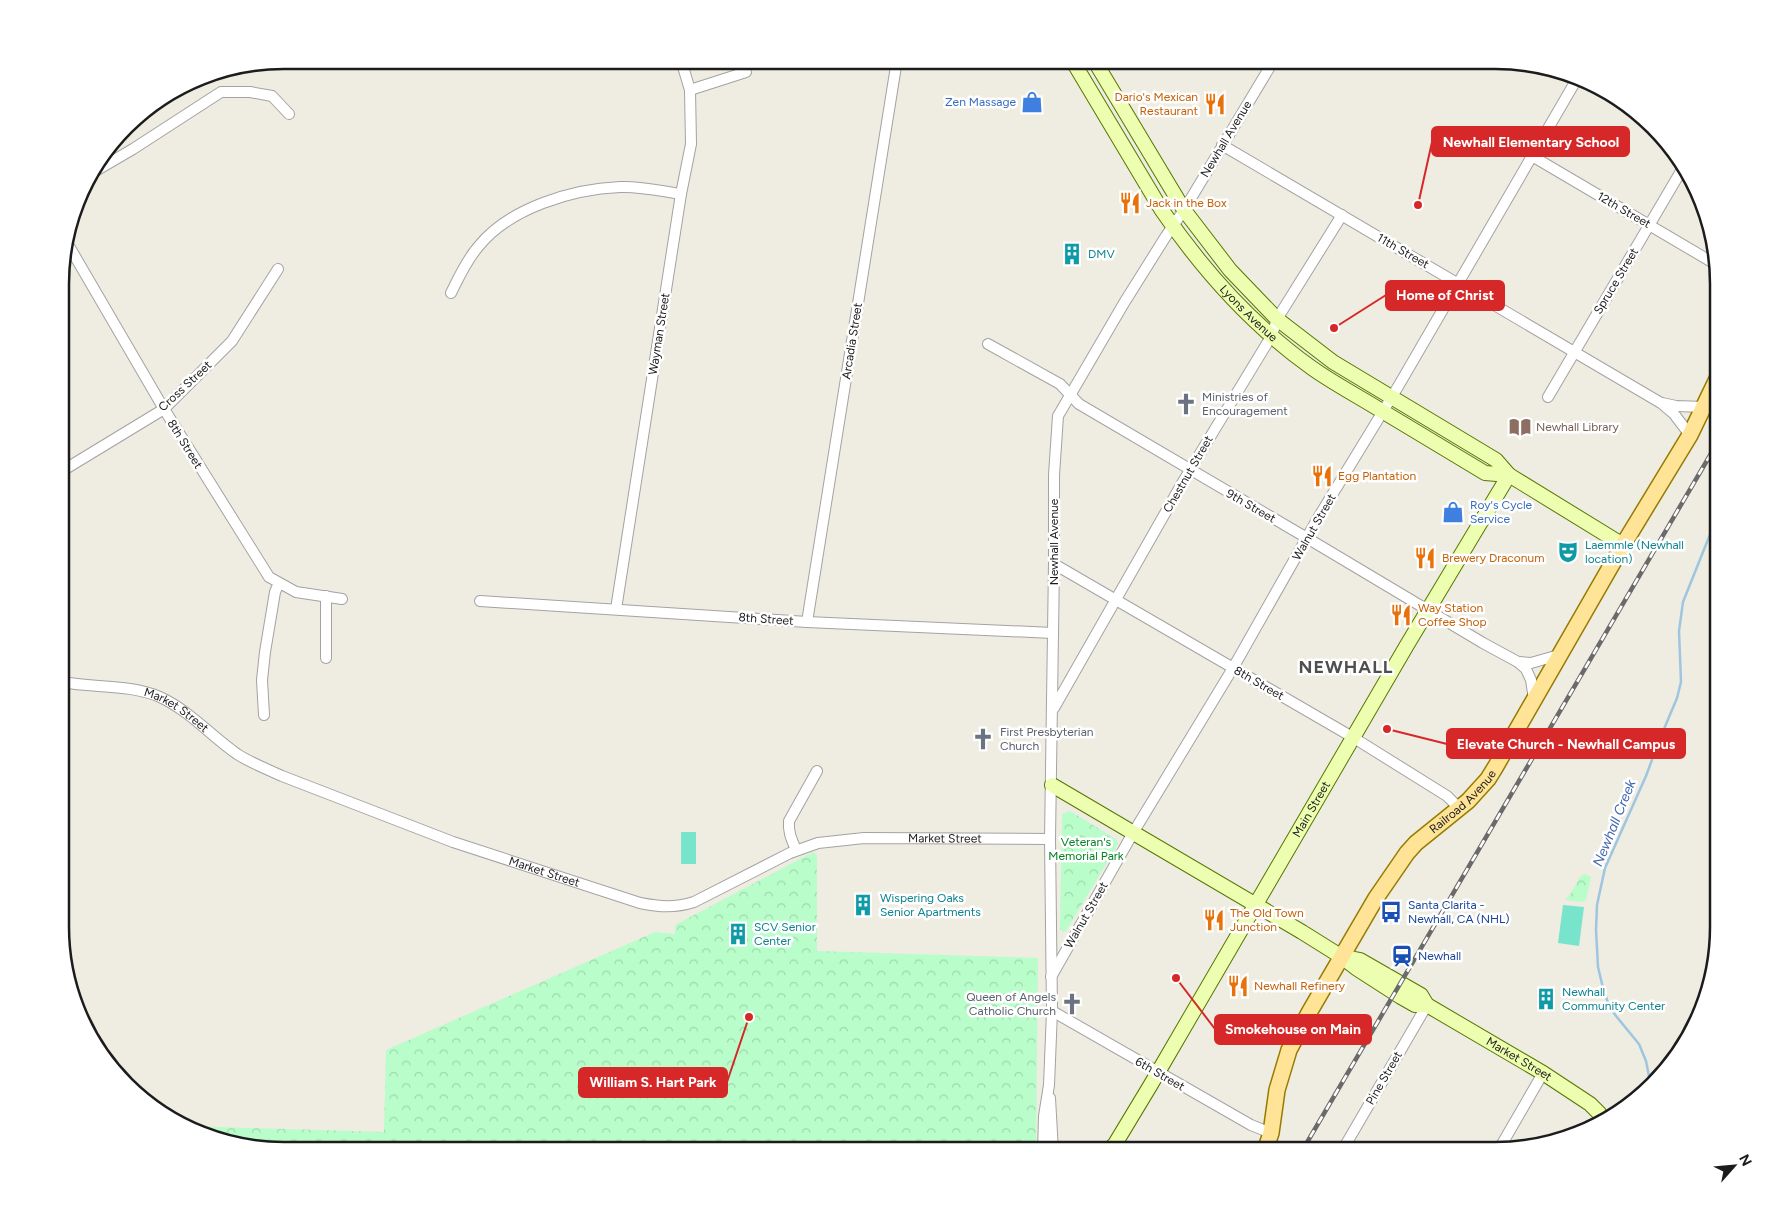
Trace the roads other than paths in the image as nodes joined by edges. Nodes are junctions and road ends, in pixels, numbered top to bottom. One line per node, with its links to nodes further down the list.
1 (684, 69): 8 (street, Wayman Street)
2 (896, 69): 50 (street, Arcadia Street)
3 (1077, 69): 18 (street, Lyons Avenue)
4 (1099, 69): 15 (street, Lyons Avenue)
5 (1268, 69): 10 (street, Newhall Avenue)
6 (746, 72): 8 (street)
7 (1574, 84): 11 (street, Walnut Street)
8 (690, 90): 14 (street, Wayman Street)
9 (289, 114): 12 (street)
10 (1222, 145): 15 (street, Newhall Avenue); 16 (street, 11th Street)
11 (1532, 156): 17 (street, 12th Street); 22 (street, Walnut Street)
12 (104, 166)
13 (1680, 174): 17 (street, Spruce Street)
14 (681, 194): 23 (street); 48 (street, Wayman Street)
15 (1184, 210): 18 (street, Newhall Avenue); 24 (street, Lyons Avenue)
16 (1342, 215): 22 (street, 11th Street); 24 (street, Chestnut Street)
17 (1649, 225): 20 (street, 12th Street); 27 (street, Spruce Street)
18 (1173, 226): 25 (street, Lyons Avenue); 29 (street, Newhall Avenue)
19 (72, 251): 34 (street, 8th Street)
20 (1709, 260)
21 (278, 269): 34 (street, Cross Street)
22 (1458, 283): 27 (street, 11th Street); 31 (street, Walnut Street)
23 (451, 293)
24 (1277, 319): 25 (street, Chestnut Street); 31 (street, Lyons Avenue)
25 (1272, 335): 35 (street, Lyons Avenue); 38 (street, Chestnut Street)
26 (988, 344): 29 (street, 9th Street)
27 (1574, 353): 30 (street, Spruce Street); 32 (street, 11th Street)
28 (1710, 393): 33 (main road, Railroad Avenue)
29 (1070, 394): 38 (street, 9th Street); 42 (street, Newhall Avenue)
30 (1548, 397)
31 (1391, 398): 35 (street, Walnut Street); 39 (street, Lyons Avenue)
32 (1661, 403): 33 (street, 11th Street); 36 (street, 11th Street)
33 (1704, 407): 36 (main road, Railroad Avenue)
34 (164, 409): 37 (street, Cross Street); 43 (street, 8th Street)
35 (1383, 411): 39 (street, Lyons Avenue); 40 (street, Walnut Street)
36 (1690, 435): 41 (main road, Railroad Avenue)
37 (69, 467)
38 (1190, 471): 40 (street, 9th Street); 45 (street, Chestnut Street)
39 (1509, 475): 41 (street, Lyons Avenue); 49 (street, Main Street)
40 (1307, 538): 49 (street, 9th Street); 55 (street, Walnut Street)
41 (1623, 546): 52 (main road, Railroad Avenue)
42 (1054, 564): 45 (street, 8th Street); 51 (street, Newhall Avenue)
43 (279, 582): 44 (street, 8th Street); 59 (street)
44 (326, 596): 46 (street, 8th Street); 53 (street)
45 (1116, 598): 55 (street, 8th Street); 58 (street, Chestnut Street)
46 (342, 599)
47 (480, 601): 48 (street, 8th Street)
48 (616, 609): 50 (street, 8th Street)
49 (1429, 610): 54 (street, 9th Street); 60 (street, Main Street)
50 (807, 622): 51 (street, 8th Street)
51 (1053, 633): 58 (street, Newhall Avenue)
52 (1559, 655): 54 (street); 57 (main road, Railroad Avenue)
53 (326, 658)
54 (1518, 662): 57 (street, 9th Street)
55 (1233, 668): 60 (street, 8th Street); 64 (street, Walnut Street)
56 (69, 683): 66 (street, Market Street)
57 (1534, 699): 63 (main road, Railroad Avenue)
58 (1053, 710): 62 (street, Newhall Avenue)
59 (264, 715)
60 (1354, 738): 63 (street, 8th Street); 67 (street, Main Street)
61 (817, 771): 66 (street)
62 (1052, 785): 64 (street, Market Street); 65 (street, Newhall Avenue)
63 (1460, 809): 68 (main road, Railroad Avenue)
64 (1133, 833): 67 (street, Market Street); 69 (street, Walnut Street)
65 (1050, 839): 66 (street, Market Street); 69 (street, Newhall Avenue)
66 (796, 850)
67 (1256, 905): 68 (street, Market Street); 72 (street, Main Street)
68 (1342, 957): 70 (street, Market Street); 76 (main road, Railroad Avenue)
69 (1051, 978): 71 (street, Newhall Avenue)
70 (1427, 1005): 73 (street, Market Street); 81 (street, Pine Street)
71 (1052, 1011): 72 (street, 6th Street); 74 (street, Newhall Avenue)
72 (1158, 1073): 76 (street, 6th Street); 79 (street, Main Street)
73 (1543, 1073): 75 (street, Market Street); 82 (street)
74 (1049, 1085): 77 (street, Newhall Avenue); 78 (street, Newhall Avenue)
75 (1600, 1115)
76 (1271, 1133): 80 (main road, Railroad Avenue)
77 (1043, 1142)
78 (1053, 1142)
79 (1116, 1142)
80 (1268, 1142)
81 (1347, 1142)
82 (1503, 1142)

